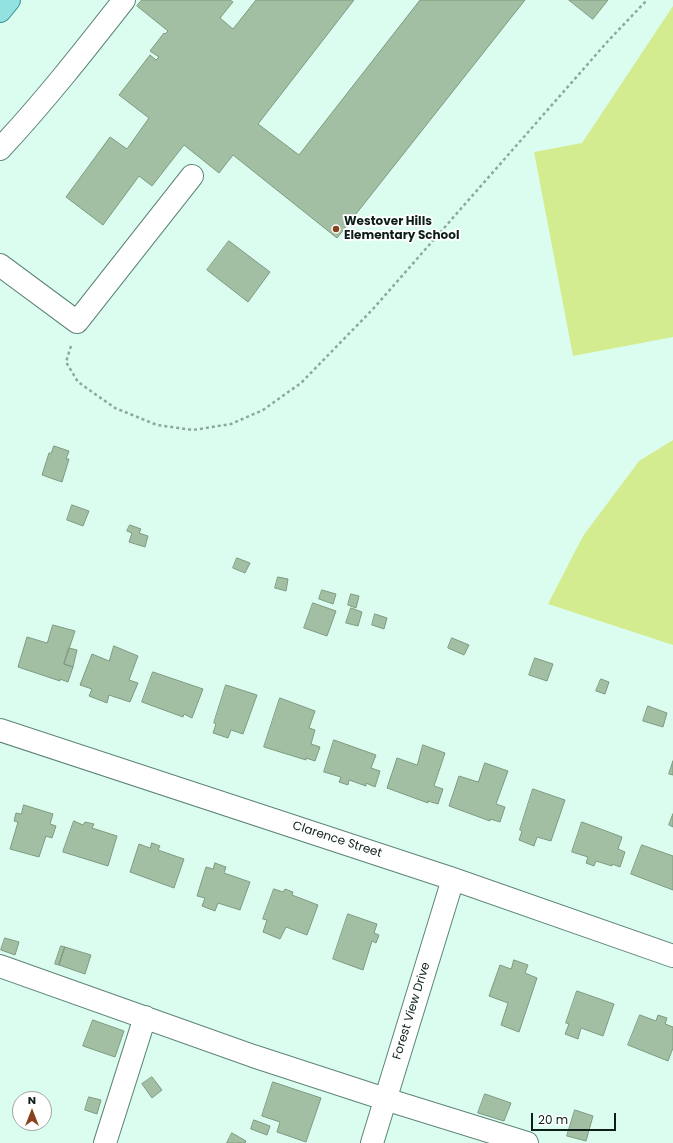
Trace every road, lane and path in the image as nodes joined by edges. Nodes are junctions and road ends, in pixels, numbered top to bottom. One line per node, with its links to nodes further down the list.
1 (8, 0): 4 (main road)
2 (124, 0): 5 (street)
3 (647, 0): 8 (path)
4 (0, 11)
5 (0, 149)
6 (192, 176): 8 (street)
7 (0, 265): 8 (street)
8 (77, 322)
9 (0, 730): 10 (street, Clarence Street)
10 (453, 879): 11 (street, Clarence Street); 14 (street, Forest View Drive)
11 (673, 956)
12 (0, 966): 13 (street)
13 (145, 1017): 14 (street); 15 (street)
14 (385, 1099): 16 (street, Forest View Drive); 17 (street)
15 (105, 1143)
16 (372, 1143)
17 (527, 1143)

